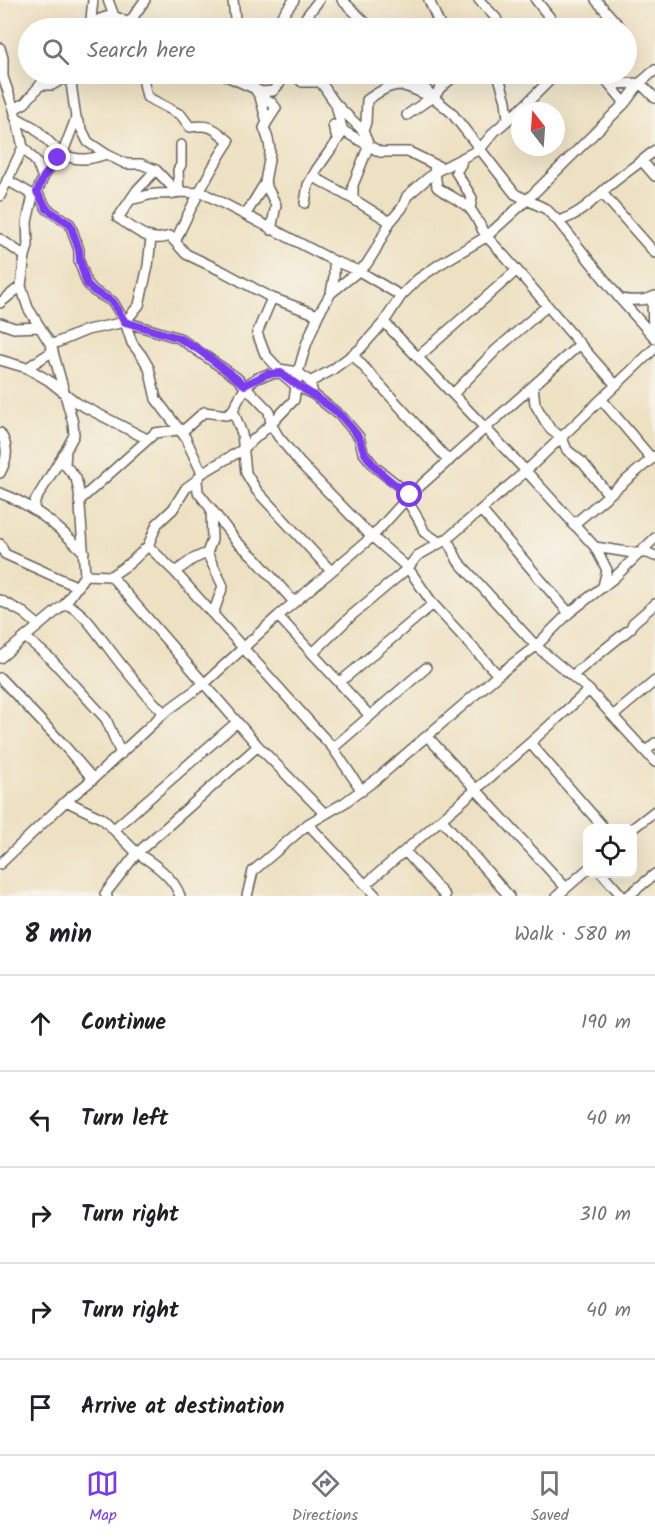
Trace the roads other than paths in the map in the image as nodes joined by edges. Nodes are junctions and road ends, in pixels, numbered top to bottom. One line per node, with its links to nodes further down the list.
1 (93, 0): 13 (street)
2 (107, 0): 12 (street); 14 (street)
3 (145, 0): 17 (street)
4 (234, 0): 18 (street)
5 (294, 0): 19 (street)
6 (319, 0): 20 (street)
7 (342, 0): 21 (street)
8 (429, 0): 22 (street)
9 (479, 0): 23 (street)
10 (536, 0): 24 (street)
11 (596, 0): 25 (street)
12 (114, 16): 15 (street); 16 (street)
13 (92, 18)
14 (95, 18)
15 (103, 18)
16 (118, 18)
17 (137, 18)
18 (235, 18)
19 (280, 18)
20 (305, 18)
21 (361, 18)
22 (437, 18)
23 (496, 18)
24 (550, 18)
25 (612, 18)
26 (0, 48): 28 (street)
27 (655, 70): 30 (street)
28 (1, 74): 48 (street)
29 (637, 83): 30 (street)
30 (640, 83): 45 (street); 46 (street)
31 (54, 84): 42 (street)
32 (71, 84): 50 (street)
33 (143, 84): 74 (street)
34 (248, 84): 43 (street)
35 (279, 84): 43 (street)
36 (321, 84): 47 (street)
37 (421, 84): 44 (street)
38 (445, 84): 44 (street)
39 (501, 84): 51 (street)
40 (546, 84): 51 (street)
41 (610, 84): 46 (street)
42 (41, 85): 48 (street)
43 (253, 86): 69 (street)
44 (434, 98): 49 (street); 52 (street); 57 (street)
45 (655, 98)
46 (625, 103): 80 (street)
47 (336, 105): 52 (street); 53 (street)
48 (15, 113): 56 (street); 60 (street)
49 (407, 115)
50 (76, 118): 59 (street); 60 (street)
51 (508, 119): 57 (street)
52 (363, 131): 55 (street)
53 (340, 136): 55 (street); 66 (street)
54 (181, 145): 72 (street)
55 (369, 145): 63 (street); 79 (street)
56 (23, 147): 67 (street); 68 (street)
57 (480, 149): 61 (street); 76 (street)
58 (655, 150): 62 (street)
59 (106, 154): 60 (street); 64 (street)
60 (62, 155): 67 (street)
61 (462, 159): 63 (street); 82 (street)
62 (642, 161): 65 (street); 75 (street)
63 (434, 168): 70 (street); 71 (street)
64 (156, 170): 72 (street); 78 (street)
65 (655, 176)
66 (314, 177): 79 (street); 81 (street)
67 (43, 178): 73 (street)
68 (4, 182): 73 (street); 77 (street)
69 (265, 183): 84 (street); 87 (street)
70 (421, 184): 71 (street); 86 (street)
71 (437, 187): 82 (street)
72 (180, 192): 74 (street); 78 (street)
73 (35, 193): 93 (street); 106 (street)
74 (201, 193): 84 (street); 91 (street)
75 (602, 193): 85 (street); 92 (street)
76 (515, 194): 80 (street); 83 (street)
77 (0, 196)
78 (131, 199): 89 (street)
79 (353, 199): 86 (street)
80 (528, 199): 83 (street); 85 (street)
81 (305, 203)
82 (470, 209): 88 (street)
83 (517, 209): 88 (street)
84 (246, 214): 87 (street)
85 (558, 221): 102 (street)
86 (390, 222): 95 (street)
87 (271, 230): 94 (street)
88 (486, 237): 96 (street); 99 (street)
89 (151, 238): 91 (street); 106 (street)
90 (0, 239): 93 (street)
91 (175, 242): 101 (street)
92 (655, 253)
93 (25, 256): 97 (street)
94 (334, 261): 95 (street); 98 (street)
95 (359, 271): 98 (street); 99 (street)
96 (516, 271): 104 (street); 115 (street)
97 (21, 286): 103 (street); 109 (street)
98 (331, 293): 105 (street)
99 (401, 296): 107 (street)
100 (653, 297): 102 (street); 110 (street)
101 (272, 298): 105 (street); 118 (street)
102 (620, 299): 110 (street)
103 (0, 303)
104 (547, 306): 111 (street); 126 (street)
105 (318, 315): 118 (street)
106 (125, 322): 112 (street); 120 (street); 131 (street)
107 (384, 322): 114 (street); 115 (street)
108 (0, 323): 109 (street)
109 (39, 327): 112 (street)
110 (654, 337)
111 (579, 345): 121 (street); 123 (street)
112 (52, 348): 117 (street); 124 (street)
113 (655, 348): 121 (street)
114 (353, 355): 119 (street); 140 (street)
115 (418, 357): 126 (street)
116 (0, 360): 117 (street)
117 (27, 368): 124 (street)
118 (298, 372): 119 (street); 122 (street)
119 (310, 382): 125 (street)
120 (245, 385): 122 (street); 128 (street); 129 (street)
121 (616, 385): 127 (street)
122 (296, 386): 125 (street); 129 (street)
123 (533, 386): 130 (street); 133 (street)
124 (63, 391): 134 (street); 137 (street)
125 (313, 394): 146 (street)
126 (453, 394): 130 (street)
127 (602, 400): 133 (street); 139 (street)
128 (233, 410): 131 (street); 138 (street)
129 (272, 424): 138 (street); 152 (street)
130 (485, 429): 135 (street); 136 (street)
131 (179, 431): 134 (street); 143 (street)
132 (0, 433): 142 (street)
133 (562, 438): 141 (street); 145 (street)
134 (147, 439): 147 (street)
135 (473, 440): 136 (street); 140 (street)
136 (497, 442): 141 (street)
137 (66, 450): 147 (street); 148 (street)
138 (243, 450): 143 (street); 165 (street)
139 (654, 457): 145 (street)
140 (449, 460): 146 (street)
141 (526, 471): 150 (street); 151 (street)
142 (0, 473)
143 (199, 476): 149 (street); 156 (street)
144 (0, 493): 148 (street)
145 (608, 494): 151 (street)
146 (409, 497): 152 (street); 154 (street)
147 (79, 501): 158 (street)
148 (34, 508): 158 (street)
149 (211, 508): 160 (street); 172 (street)
150 (481, 510): 154 (street); 176 (street)
151 (573, 525): 157 (street)
152 (372, 537): 161 (street); 165 (street)
153 (655, 538): 159 (street)
154 (443, 541): 162 (street); 181 (street)
155 (0, 544): 170 (street)
156 (148, 546): 166 (street); 168 (street)
157 (594, 547): 159 (street); 169 (street)
158 (84, 552): 167 (street)
159 (639, 552): 163 (street); 169 (street)
160 (207, 553): 166 (street); 177 (street)
161 (392, 555): 162 (street); 164 (street)
162 (417, 556): 164 (street)
163 (655, 556)
164 (408, 568): 174 (street); 183 (street)
165 (331, 571): 172 (street)
166 (174, 572): 177 (street)
167 (85, 575): 168 (street); 170 (street)
168 (111, 576): 191 (street)
169 (603, 586): 176 (street)
170 (78, 587): 173 (street)
171 (0, 600): 179 (street)
172 (294, 602): 178 (street)
173 (65, 604): 179 (street); 193 (street)
174 (433, 604): 186 (street); 190 (street)
175 (655, 604): 187 (street)
176 (569, 613): 181 (street)
177 (213, 614): 182 (street)
178 (278, 615): 182 (street); 183 (street)
179 (38, 625): 180 (street)
180 (25, 637): 184 (street); 203 (street)
181 (536, 646): 186 (street); 187 (street)
182 (243, 648): 191 (street); 201 (street)
183 (313, 653): 190 (street)
184 (0, 658)
185 (426, 668): 195 (street)
186 (498, 675): 197 (street)
187 (573, 675): 192 (street)
188 (0, 678): 205 (street)
189 (655, 681): 194 (street)
190 (340, 682): 195 (street)
191 (205, 683): 193 (street); 196 (street)
192 (589, 690): 194 (street); 198 (street)
193 (164, 713): 203 (street)
194 (614, 715): 202 (street)
195 (370, 716): 201 (street)
196 (237, 722): 200 (street); 215 (street)
197 (428, 737): 206 (street); 207 (street)
198 (530, 743): 206 (street); 213 (street)
199 (655, 743): 202 (street)
200 (258, 747): 210 (street); 217 (street)
201 (333, 748): 207 (street)
202 (646, 752): 204 (street)
203 (121, 754): 205 (street)
204 (655, 762)
205 (93, 779): 208 (street)
206 (477, 789): 211 (street); 223 (street)
207 (362, 791): 210 (street)
208 (66, 801): 215 (street); 218 (street)
209 (655, 811): 214 (street)
210 (325, 814): 212 (street)
211 (442, 820): 216 (street); 229 (street)
212 (308, 824): 222 (street); 226 (street)
213 (601, 824)
214 (637, 826)
215 (114, 829): 217 (street)
216 (405, 851): 222 (street); 228 (street)
217 (137, 853): 224 (street); 225 (street)
218 (0, 864)
219 (583, 873): 223 (street)
220 (655, 874): 232 (street)
221 (606, 878): 231 (street)
222 (366, 884): 227 (street)
223 (566, 888): 230 (street)
224 (106, 896)
225 (180, 896)
226 (247, 896)
227 (376, 896)
228 (444, 896)
229 (509, 896)
230 (557, 896)
231 (622, 896)
232 (628, 896)

